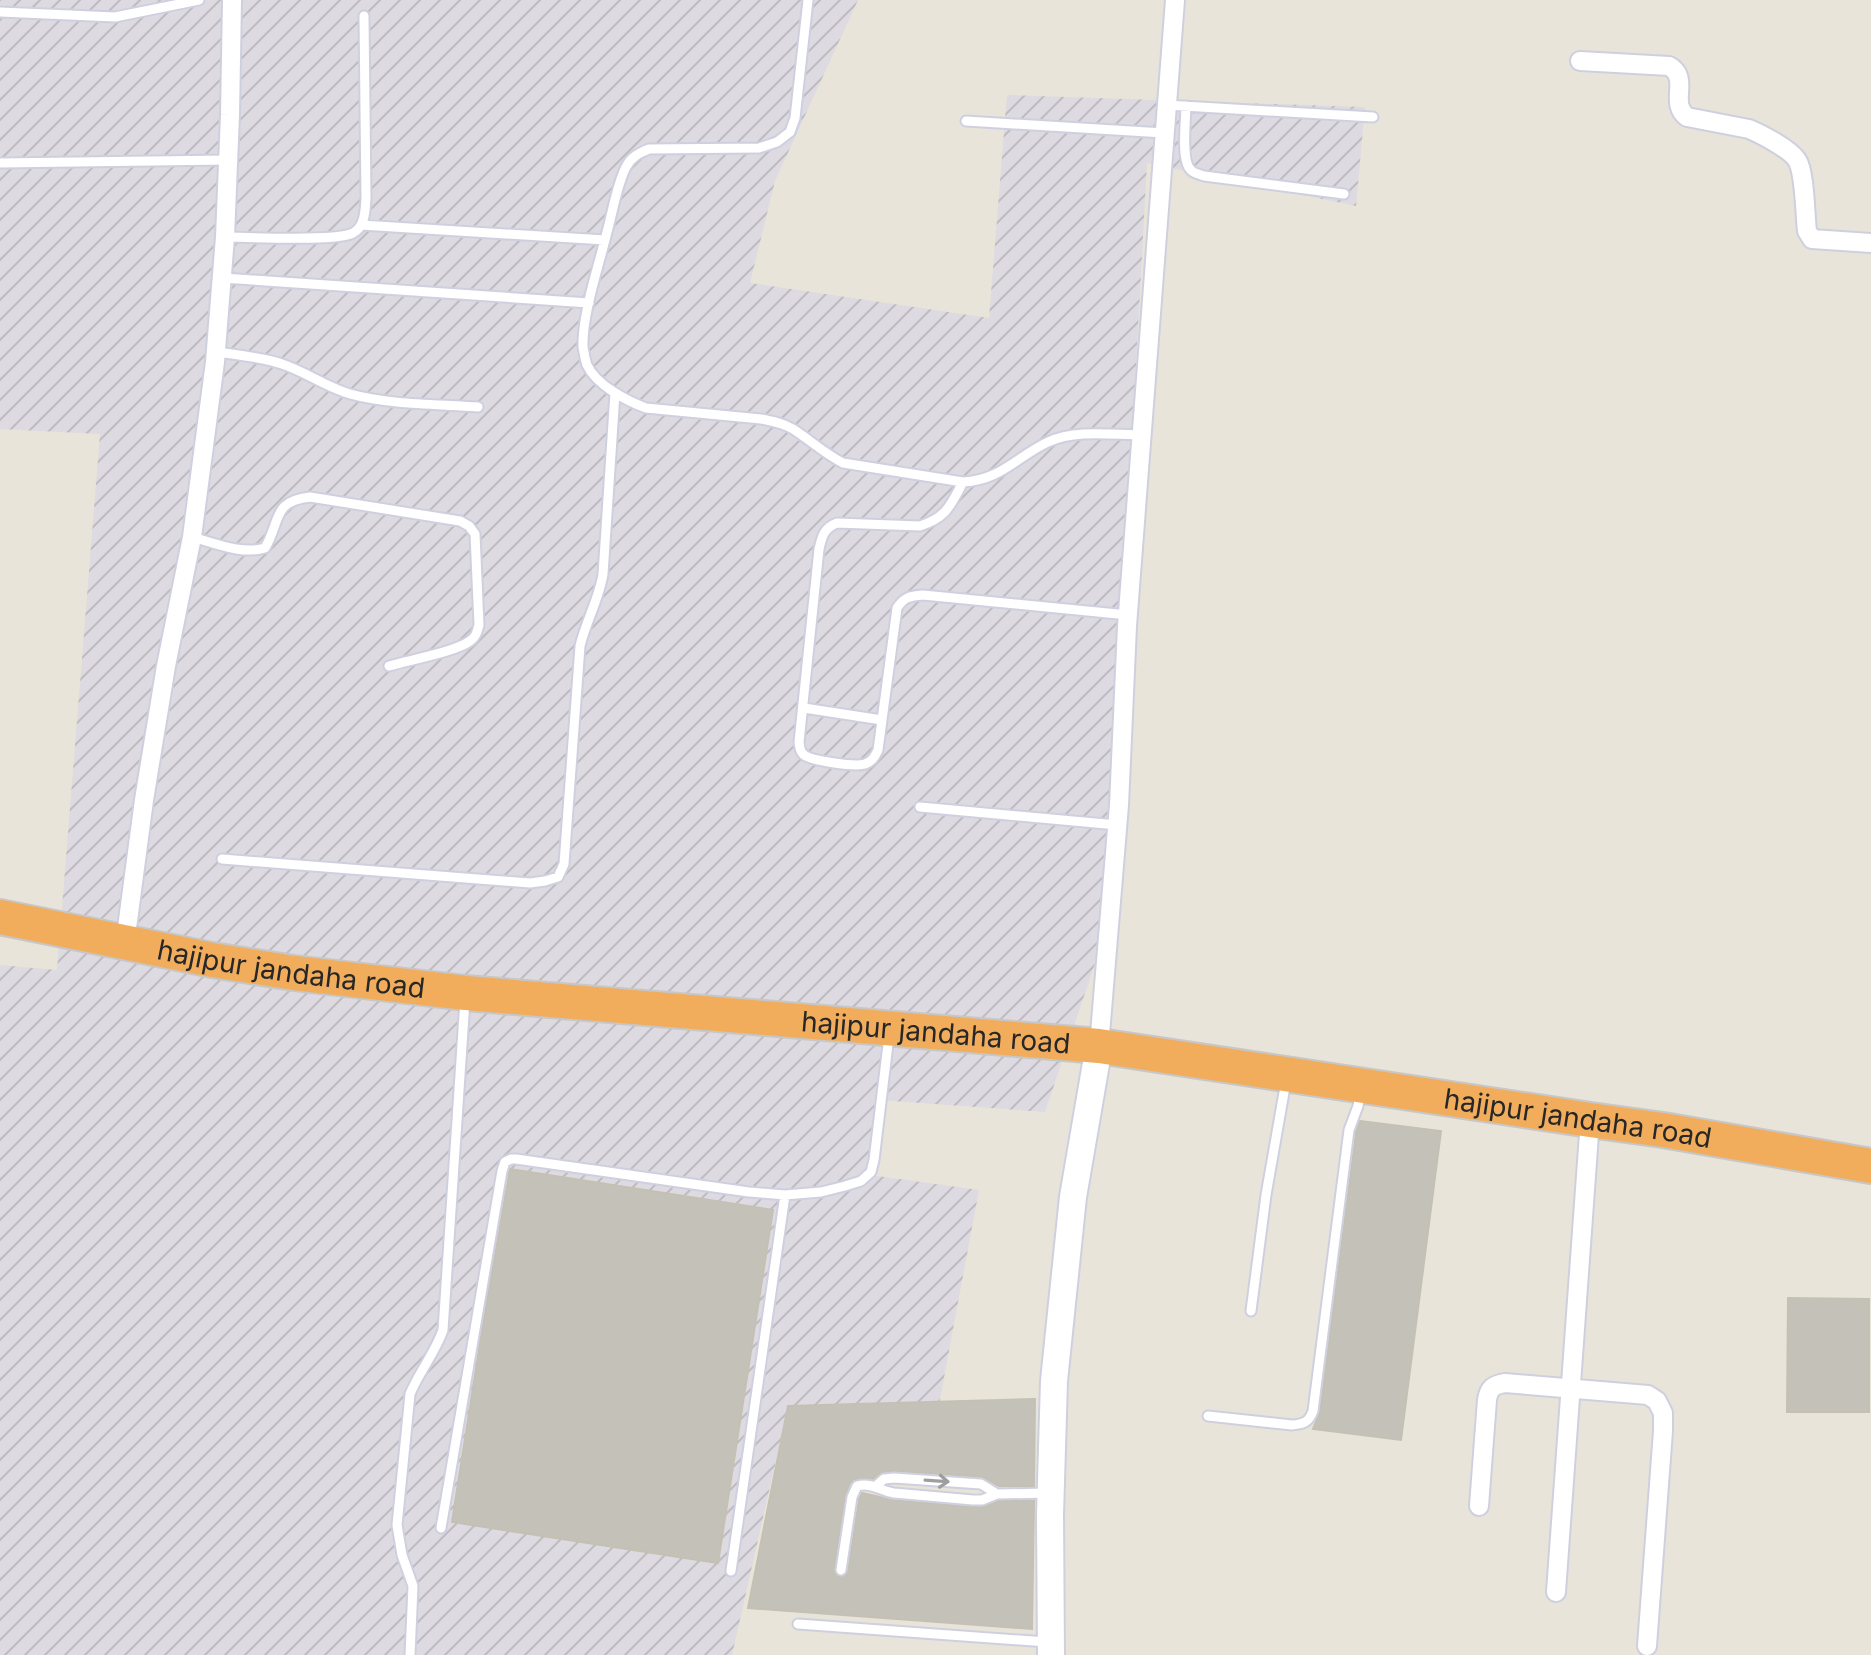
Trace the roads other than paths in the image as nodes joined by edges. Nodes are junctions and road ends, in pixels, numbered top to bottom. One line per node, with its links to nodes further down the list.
1 (199, 0): 5 (lane)
2 (232, 0): 13 (street)
3 (808, 0): 18 (lane)
4 (1175, 0): 8 (street)
5 (0, 12)
6 (364, 16): 16 (lane)
7 (1580, 61): 19 (street)
8 (1166, 105): 9 (lane); 12 (street)
9 (1186, 106): 10 (lane); 15 (lane)
10 (1373, 117)
11 (966, 121): 12 (lane)
12 (1164, 133): 25 (street)
13 (228, 160): 14 (lane); 17 (street)
14 (0, 163)
15 (1344, 194)
16 (361, 225): 17 (lane); 18 (lane)
17 (225, 237): 20 (street)
18 (605, 240): 21 (lane)
19 (1871, 243)
20 (223, 278): 21 (lane); 22 (street)
21 (589, 303): 23 (lane)
22 (216, 352): 24 (lane); 27 (street)
23 (615, 393): 26 (lane); 34 (lane)
24 (478, 407)
25 (1143, 435): 26 (lane); 28 (street)
26 (963, 482): 30 (lane)
27 (192, 537): 29 (lane); 36 (street)
28 (1128, 615): 31 (lane); 33 (street)
29 (389, 666)
30 (804, 708): 31 (lane); 31 (lane)
31 (882, 720)
32 (920, 807): 33 (lane)
33 (1117, 825): 39 (street)
34 (222, 859)
35 (0, 917): 36 (highway, hajipur jandaha road)
36 (125, 943): 37 (highway, hajipur jandaha road)
37 (466, 993): 38 (highway, hajipur jandaha road); 59 (lane)
38 (890, 1029): 39 (highway, hajipur jandaha road); 44 (lane)
39 (1099, 1046): 40 (highway, hajipur jandaha road); 49 (street)
40 (1287, 1074): 41 (highway, hajipur jandaha road); 45 (lane)
41 (1362, 1085): 42 (highway, hajipur jandaha road); 47 (lane)
42 (1590, 1120): 43 (highway, hajipur jandaha road); 46 (street)
43 (1871, 1166)
44 (785, 1195): 52 (lane); 54 (lane)
45 (1251, 1311)
46 (1569, 1389): 51 (street); 55 (street); 57 (street)
47 (1208, 1416)
48 (876, 1486): 50 (lane); 50 (lane, one-way to 50); 53 (lane)
49 (1051, 1493): 50 (lane); 58 (street)
50 (997, 1494)
51 (1479, 1506)
52 (441, 1528)
53 (841, 1570)
54 (731, 1571)
55 (1556, 1592)
56 (798, 1624): 58 (lane)
57 (1647, 1646)
58 (1051, 1649)
59 (410, 1655)

